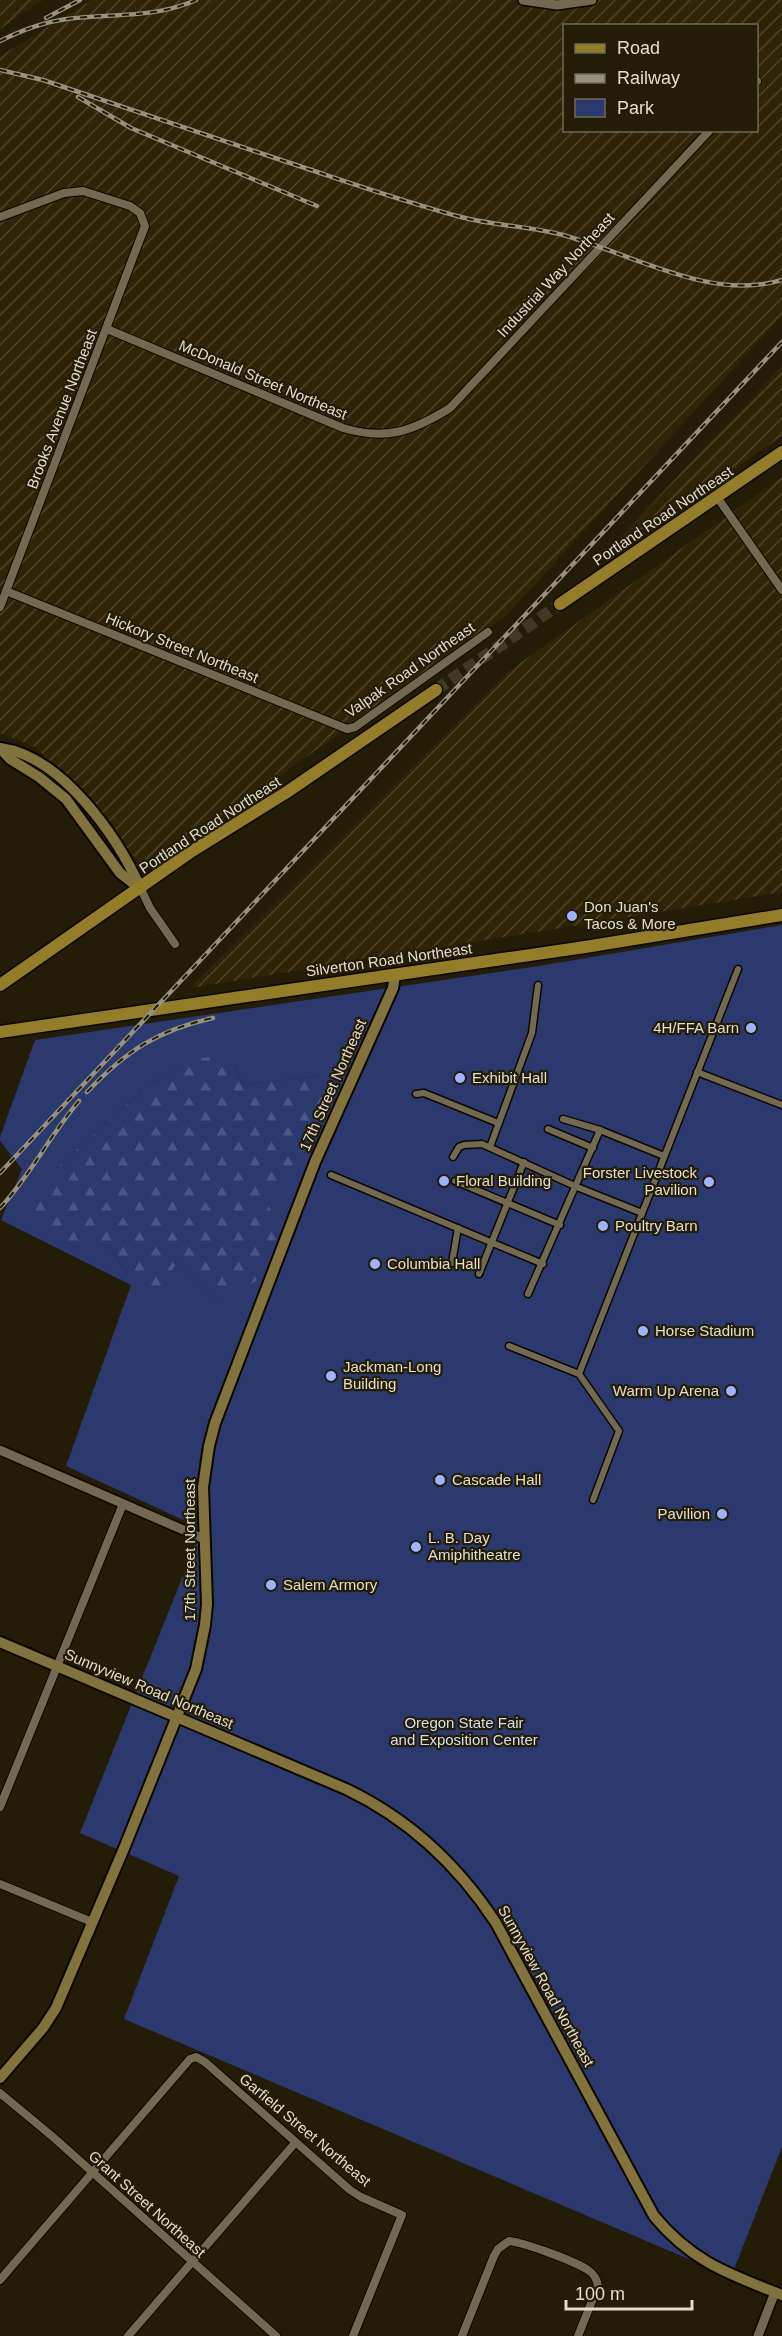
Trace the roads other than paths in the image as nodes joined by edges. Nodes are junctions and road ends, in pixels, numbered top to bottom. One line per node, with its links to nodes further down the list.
1 (523, 0): 2 (street)
2 (592, 0)
3 (708, 132): 6 (street, Industrial Way Northeast)
4 (0, 217): 5 (street, Brooks Avenue Northeast)
5 (107, 329): 6 (street, McDonald Street Northeast); 10 (street, Brooks Avenue Northeast)
6 (413, 428)
7 (782, 452): 8 (main road, Portland Road Northeast)
8 (717, 497): 9 (street); 11 (main road, Portland Road Northeast)
9 (782, 590)
10 (6, 591): 12 (street, Brooks Avenue Northeast); 15 (street, Hickory Street Northeast)
11 (560, 604)
12 (0, 607)
13 (488, 632): 15 (street, Valpak Road Northeast)
14 (436, 690): 16 (main road, Portland Road Northeast)
15 (347, 729)
16 (141, 888): 16 (main road); 18 (street); 21 (main road, Portland Road Northeast)
17 (782, 915): 20 (main road, Silverton Road Northeast)
18 (175, 944)
19 (738, 969): 26 (street)
20 (395, 975): 24 (main road, Silverton Road Northeast); 55 (main road, 17th Street Northeast)
21 (0, 985)
22 (538, 985): 30 (street)
23 (0, 1025): 24 (main road)
24 (14, 1029): 25 (main road, Silverton Road Northeast)
25 (0, 1032)
26 (697, 1072): 28 (street); 35 (street)
27 (416, 1094): 30 (street)
28 (782, 1105)
29 (563, 1119): 32 (street)
30 (498, 1123): 33 (street)
31 (548, 1129): 34 (street)
32 (600, 1131): 34 (street); 35 (street)
33 (490, 1148): 36 (street); 37 (street)
34 (593, 1148): 40 (street)
35 (664, 1156): 42 (street)
36 (453, 1157)
37 (524, 1162): 40 (street); 41 (street)
38 (331, 1175): 44 (street)
39 (455, 1181): 41 (street)
40 (577, 1187): 42 (street); 43 (street)
41 (508, 1203): 43 (street); 45 (street)
42 (642, 1213): 51 (street)
43 (560, 1225): 47 (street)
44 (458, 1228): 45 (street); 46 (street)
45 (492, 1243): 47 (street); 48 (street)
46 (452, 1263)
47 (543, 1264): 49 (street)
48 (479, 1274)
49 (528, 1294)
50 (508, 1346): 51 (street)
51 (579, 1374): 53 (street)
52 (0, 1450): 54 (street)
53 (594, 1500)
54 (123, 1504): 55 (street); 57 (street)
55 (204, 1539): 58 (main road, 17th Street Northeast)
56 (0, 1642): 57 (main road, Sunnyview Road Northeast)
57 (57, 1666): 58 (main road, Sunnyview Road Northeast); 59 (street)
58 (177, 1717): 61 (main road, 17th Street Northeast); 68 (main road, Sunnyview Road Northeast)
59 (0, 1808)
60 (0, 1884): 61 (street)
61 (92, 1922): 62 (main road, 17th Street Northeast)
62 (0, 2078)
63 (0, 2093): 65 (street, Grant Street Northeast)
64 (295, 2143): 65 (street, Garfield Street Northeast); 66 (street); 71 (street, Garfield Street Northeast)
65 (92, 2173): 66 (street, Grant Street Northeast); 67 (street)
66 (192, 2262): 69 (street); 70 (street, Grant Street Northeast)
67 (0, 2280)
68 (778, 2293): 74 (street)
69 (128, 2336)
70 (276, 2336)
71 (353, 2336)
72 (462, 2336): 73 (street)
73 (578, 2336)
74 (758, 2336)

